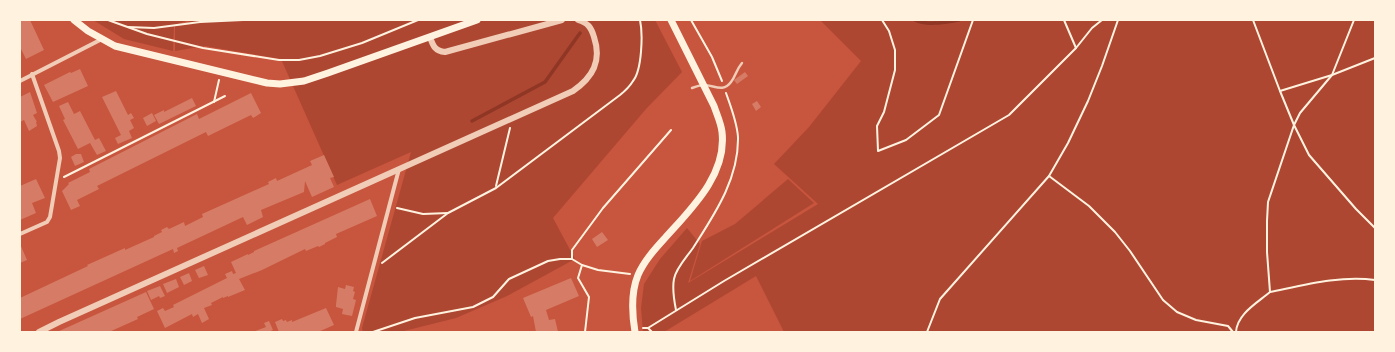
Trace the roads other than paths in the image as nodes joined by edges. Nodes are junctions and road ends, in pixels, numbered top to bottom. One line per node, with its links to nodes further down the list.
1 (74, 20): 7 (main road)
2 (477, 20): 6 (main road)
3 (562, 20): 6 (street)
4 (578, 20): 13 (street)
5 (671, 20): 11 (main road)
6 (430, 37): 7 (main road)
7 (102, 39): 9 (street)
8 (742, 63): 11 (lane)
9 (32, 74): 10 (street); 14 (street)
10 (20, 80)
11 (704, 85): 12 (lane); 15 (main road)
12 (692, 88)
13 (400, 169): 16 (street); 17 (street)
14 (20, 234)
15 (635, 330)
16 (39, 332)
17 (356, 332)

